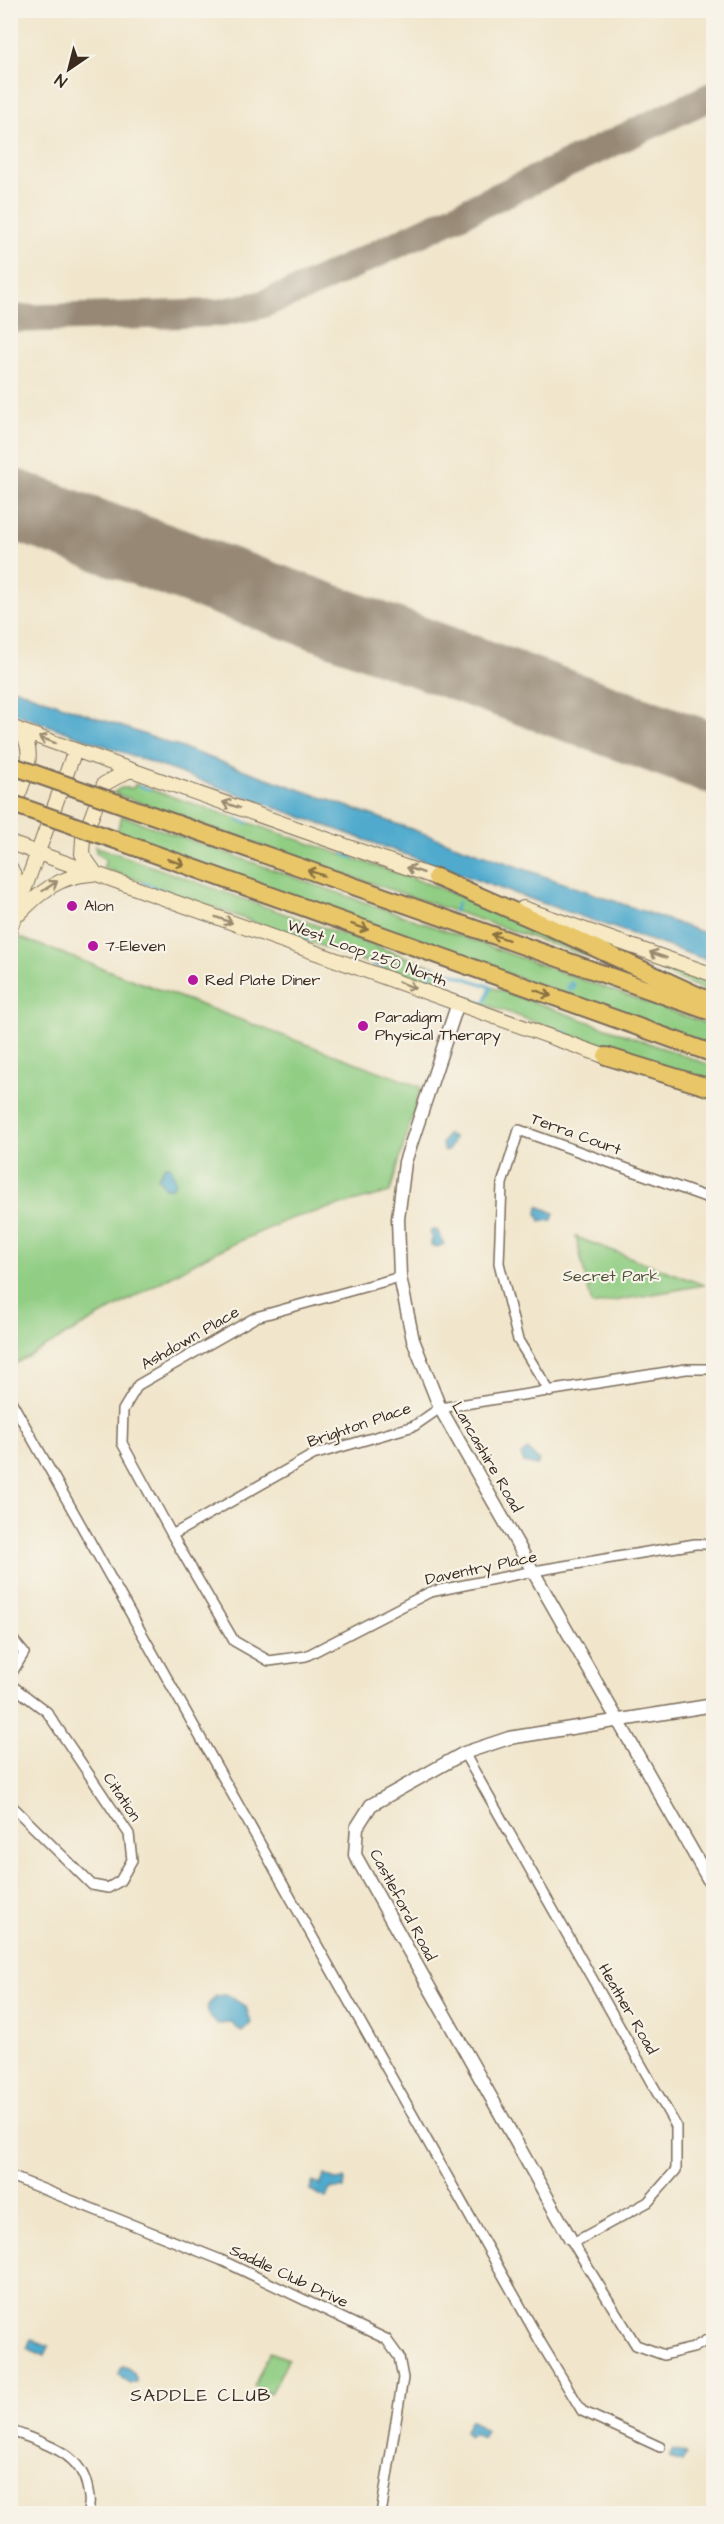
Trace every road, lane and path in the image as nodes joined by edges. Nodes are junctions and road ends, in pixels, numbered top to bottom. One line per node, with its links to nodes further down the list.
1 (14, 728): 2 (main road, one-way to 1); 6 (main road)
2 (75, 750): 4 (main road); 8 (main road)
3 (10, 765): 16 (highway, one-way to 3, bridge)
4 (134, 771): 10 (main road); 11 (main road, one-way to 4)
5 (10, 803): 17 (highway, one-way to 17, bridge)
6 (10, 815)
7 (10, 843): 8 (main road, West Loop 250 North)
8 (38, 853): 10 (main road, West Loop 250 North); 12 (main road)
9 (10, 867): 12 (main road)
10 (96, 874): 12 (main road, one-way to 10); 14 (main road, West Loop 250 North, one-way to 14)
11 (436, 877): 13 (main road, one-way to 11); 15 (highway)
12 (12, 924)
13 (714, 975)
14 (458, 1003): 18 (main road, West Loop 250 North); 22 (street, Lancashire Road)
15 (714, 1003)
16 (714, 1013)
17 (714, 1054)
18 (606, 1056): 19 (highway); 20 (main road, West Loop 250 North)
19 (714, 1089)
20 (714, 1094)
21 (714, 1200): 24 (street, Terra Court)
22 (400, 1277): 26 (street, Lancashire Road); 27 (street, Ashdown Place)
23 (714, 1369): 24 (street, Brighton Place)
24 (550, 1392): 26 (street, Brighton Place)
25 (10, 1399): 43 (street)
26 (440, 1408): 27 (street, Brighton Place); 29 (street, Lancashire Road)
27 (172, 1535): 31 (street, Ashdown Place)
28 (714, 1544): 29 (street, Daventry Place)
29 (534, 1571): 31 (street, Daventry Place); 35 (street, Lancashire Road)
30 (10, 1636): 32 (street)
31 (269, 1661)
32 (10, 1676)
33 (10, 1684): 37 (street, Citation)
34 (714, 1705): 35 (street, Castleford Road)
35 (618, 1720): 36 (street, Castleford Road); 38 (street, Lancashire Road)
36 (464, 1753): 40 (street, Heather Road); 40 (street, Castleford Road)
37 (10, 1804)
38 (714, 1889)
39 (10, 2176): 45 (street, Saddle Club Drive)
40 (572, 2241): 41 (street, Castleford Road)
41 (714, 2336)
42 (10, 2430): 44 (street)
43 (660, 2447)
44 (87, 2514)
45 (381, 2514)

